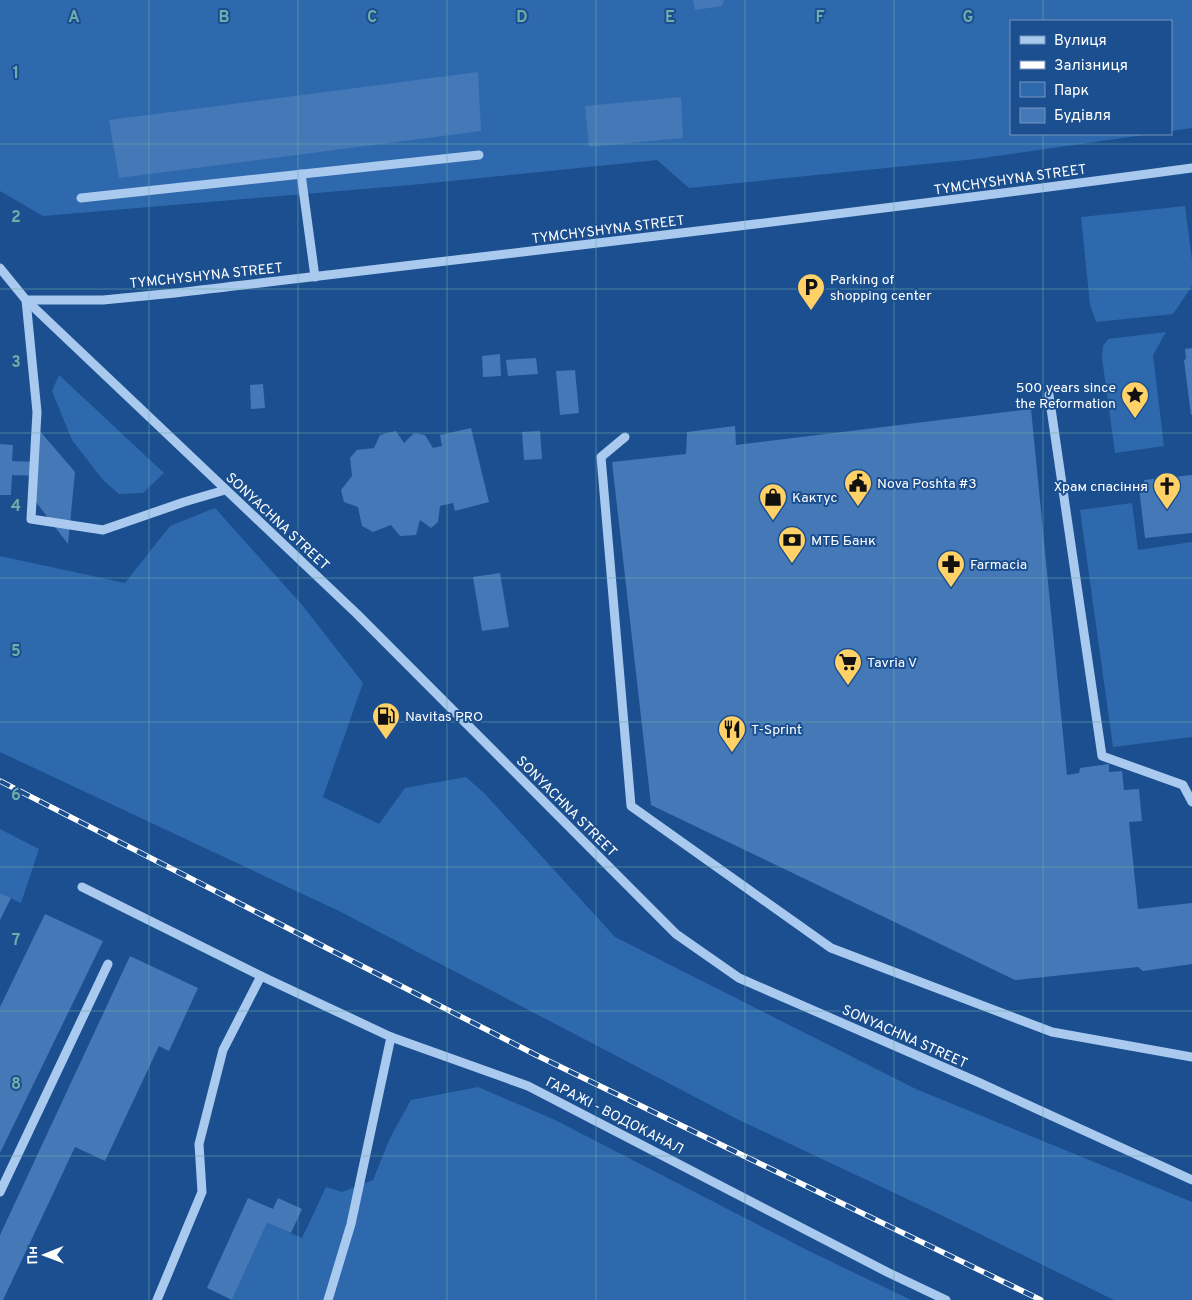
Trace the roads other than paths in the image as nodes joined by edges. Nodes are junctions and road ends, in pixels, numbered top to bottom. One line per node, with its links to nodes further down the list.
1 (479, 154): 3 (street)
2 (1192, 168): 6 (street, TYMCHYSHYNA STREET)
3 (301, 174): 4 (street); 6 (street)
4 (81, 198)
5 (0, 268): 7 (street, SONYACHNA STREET)
6 (315, 277): 7 (street, TYMCHYSHYNA STREET)
7 (26, 300): 10 (street, SONYACHNA STREET); 10 (street)
8 (1049, 395): 11 (street)
9 (626, 437): 16 (street)
10 (225, 490): 17 (street, SONYACHNA STREET)
11 (1192, 802)
12 (82, 887): 14 (street, ГАРАЖІ - ВОДОКАНАЛ)
13 (108, 964): 18 (street)
14 (261, 976): 15 (street, ГАРАЖІ - ВОДОКАНАЛ); 19 (street)
15 (390, 1037): 20 (street); 21 (street, ГАРАЖІ - ВОДОКАНАЛ)
16 (1192, 1057)
17 (1192, 1180)
18 (0, 1192)
19 (157, 1300)
20 (328, 1300)
21 (946, 1300)

